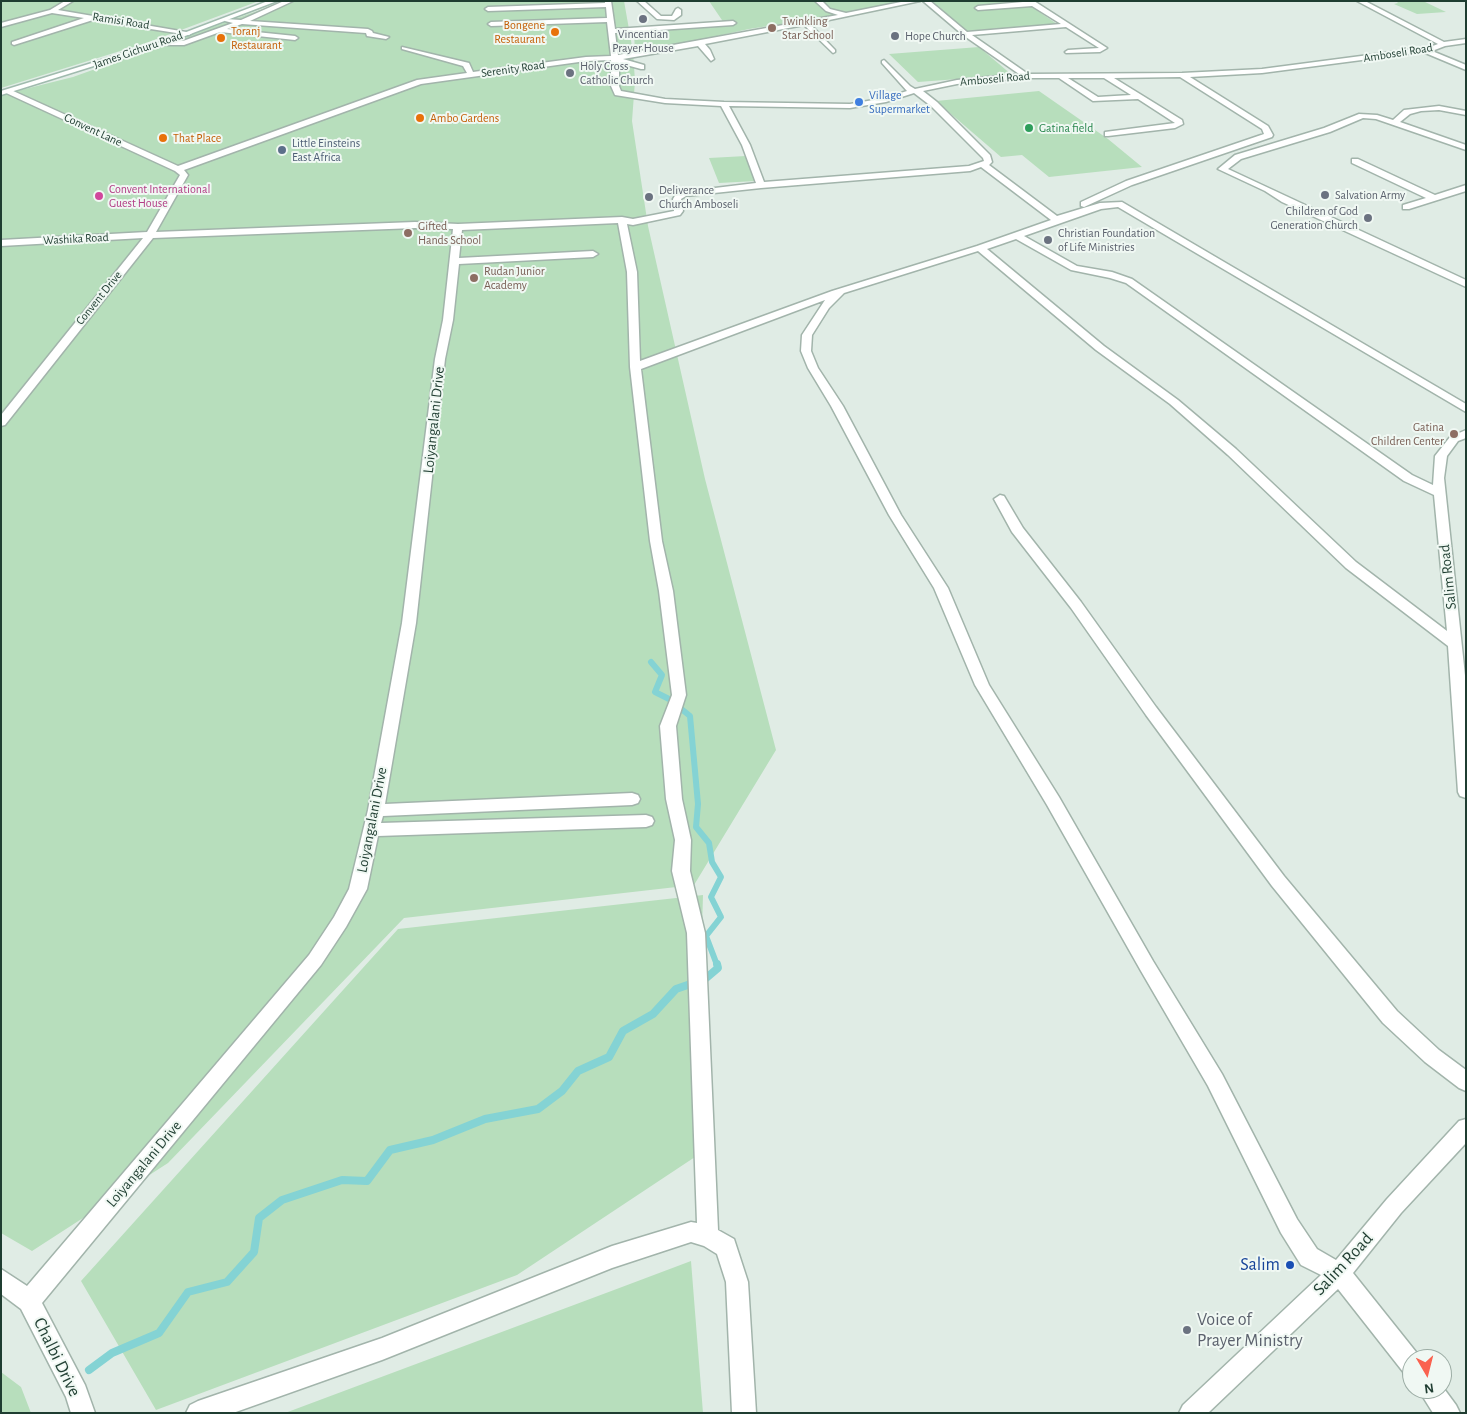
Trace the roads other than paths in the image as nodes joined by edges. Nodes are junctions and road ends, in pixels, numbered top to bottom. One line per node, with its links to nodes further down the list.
1 (70, 1): 14 (street)
2 (274, 1): 17 (street, James Gichuru Road)
3 (290, 1): 19 (street)
4 (640, 1): 13 (street)
5 (818, 1): 15 (street)
6 (917, 1): 15 (street, Serenity Road)
7 (926, 1): 28 (street)
8 (1360, 1): 35 (street)
9 (1031, 2): 11 (street); 24 (street)
10 (608, 3): 12 (street); 18 (street, Amboseli Road)
11 (978, 8)
12 (488, 9)
13 (678, 10)
14 (52, 11): 16 (street, Ramisi Road); 21 (street)
15 (847, 15): 20 (street, Serenity Road)
16 (94, 17): 27 (street, Ramisi Road); 32 (street)
17 (227, 20): 19 (street); 27 (street, James Gichuru Road)
18 (610, 20): 22 (street); 26 (street, Amboseli Road)
19 (241, 22): 25 (street); 29 (street)
20 (806, 23): 34 (street, Serenity Road); 38 (street)
21 (1, 24)
22 (491, 24)
23 (733, 24): 26 (street)
24 (1067, 25): 28 (street); 39 (street)
25 (220, 31): 30 (street); 33 (street)
26 (611, 31): 40 (street, Amboseli Road)
27 (188, 33): 33 (street, James Gichuru Road)
28 (965, 34): 47 (street)
29 (386, 37)
30 (295, 38)
31 (1466, 41): 35 (street, Amboseli Road)
32 (14, 43)
33 (162, 43): 51 (street, James Gichuru Road)
34 (699, 43): 40 (street, Serenity Road); 41 (street)
35 (1444, 44): 37 (street, Amboseli Road)
36 (404, 48): 45 (street)
37 (1423, 50): 44 (street); 46 (street, Amboseli Road)
38 (833, 51)
39 (1068, 52)
40 (615, 59): 43 (street); 45 (street, Serenity Road); 53 (street, Amboseli Road)
41 (711, 59)
42 (884, 62): 50 (street)
43 (641, 67)
44 (1466, 68)
45 (471, 75): 60 (street, Serenity Road)
46 (1182, 75): 48 (street, Amboseli Road); 67 (street)
47 (1026, 76): 49 (street, Amboseli Road); 50 (street, Amboseli Road)
48 (1106, 76): 49 (street, Amboseli Road); 52 (street)
49 (1062, 77): 52 (street)
50 (914, 91): 53 (street, Amboseli Road); 59 (street)
51 (5, 93): 60 (street, Convent Lane)
52 (1138, 97): 56 (street)
53 (724, 104): 61 (street)
54 (1466, 114): 55 (street)
55 (1394, 123): 57 (street); 75 (street)
56 (1108, 134)
57 (1466, 148)
58 (1355, 161): 63 (street)
59 (984, 165): 61 (street); 67 (street)
60 (178, 168): 69 (street, Convent Drive)
61 (761, 185): 66 (street)
62 (1466, 188): 63 (street)
63 (1434, 198): 64 (street)
64 (1406, 207)
65 (1305, 218): 77 (street)
66 (622, 220): 68 (street); 78 (street)
67 (1057, 220): 70 (street); 79 (street)
68 (458, 228): 69 (street); 74 (street, Loiyangalani Drive)
69 (150, 234): 71 (street, Washika Road); 80 (street, Convent Drive)
70 (1016, 235): 72 (street); 82 (street)
71 (1, 243)
72 (980, 248): 76 (street); 86 (street)
73 (593, 254): 74 (street)
74 (455, 260): 89 (street, Loiyangalani Drive)
75 (1466, 284)
76 (841, 291): 78 (street); 95 (street)
77 (1466, 292)
78 (635, 367): 94 (street)
79 (1466, 409)
80 (3, 417)
81 (1465, 434): 82 (street, Salim Road)
82 (1439, 493): 84 (street, Salim Road)
83 (1000, 499): 92 (street)
84 (1452, 615): 85 (street); 86 (street, Salim Road)
85 (1466, 622)
86 (1455, 644): 87 (street, Salim Road)
87 (1466, 792)
88 (632, 799): 89 (street)
89 (376, 810): 91 (street, Loiyangalani Drive)
90 (646, 821): 91 (street)
91 (372, 830): 97 (street, Loiyangalani Drive)
92 (1466, 1082)
93 (1466, 1128): 95 (street, Salim Road)
94 (708, 1236): 101 (street); 102 (street)
95 (1339, 1273): 98 (street); 103 (street, Salim Road)
96 (1, 1280): 97 (street)
97 (30, 1301): 100 (street, Chalbi Drive)
98 (1402, 1352)
99 (1438, 1399): 104 (street)
100 (83, 1413)
101 (198, 1413)
102 (744, 1413)
103 (1191, 1413)
104 (1448, 1413)

